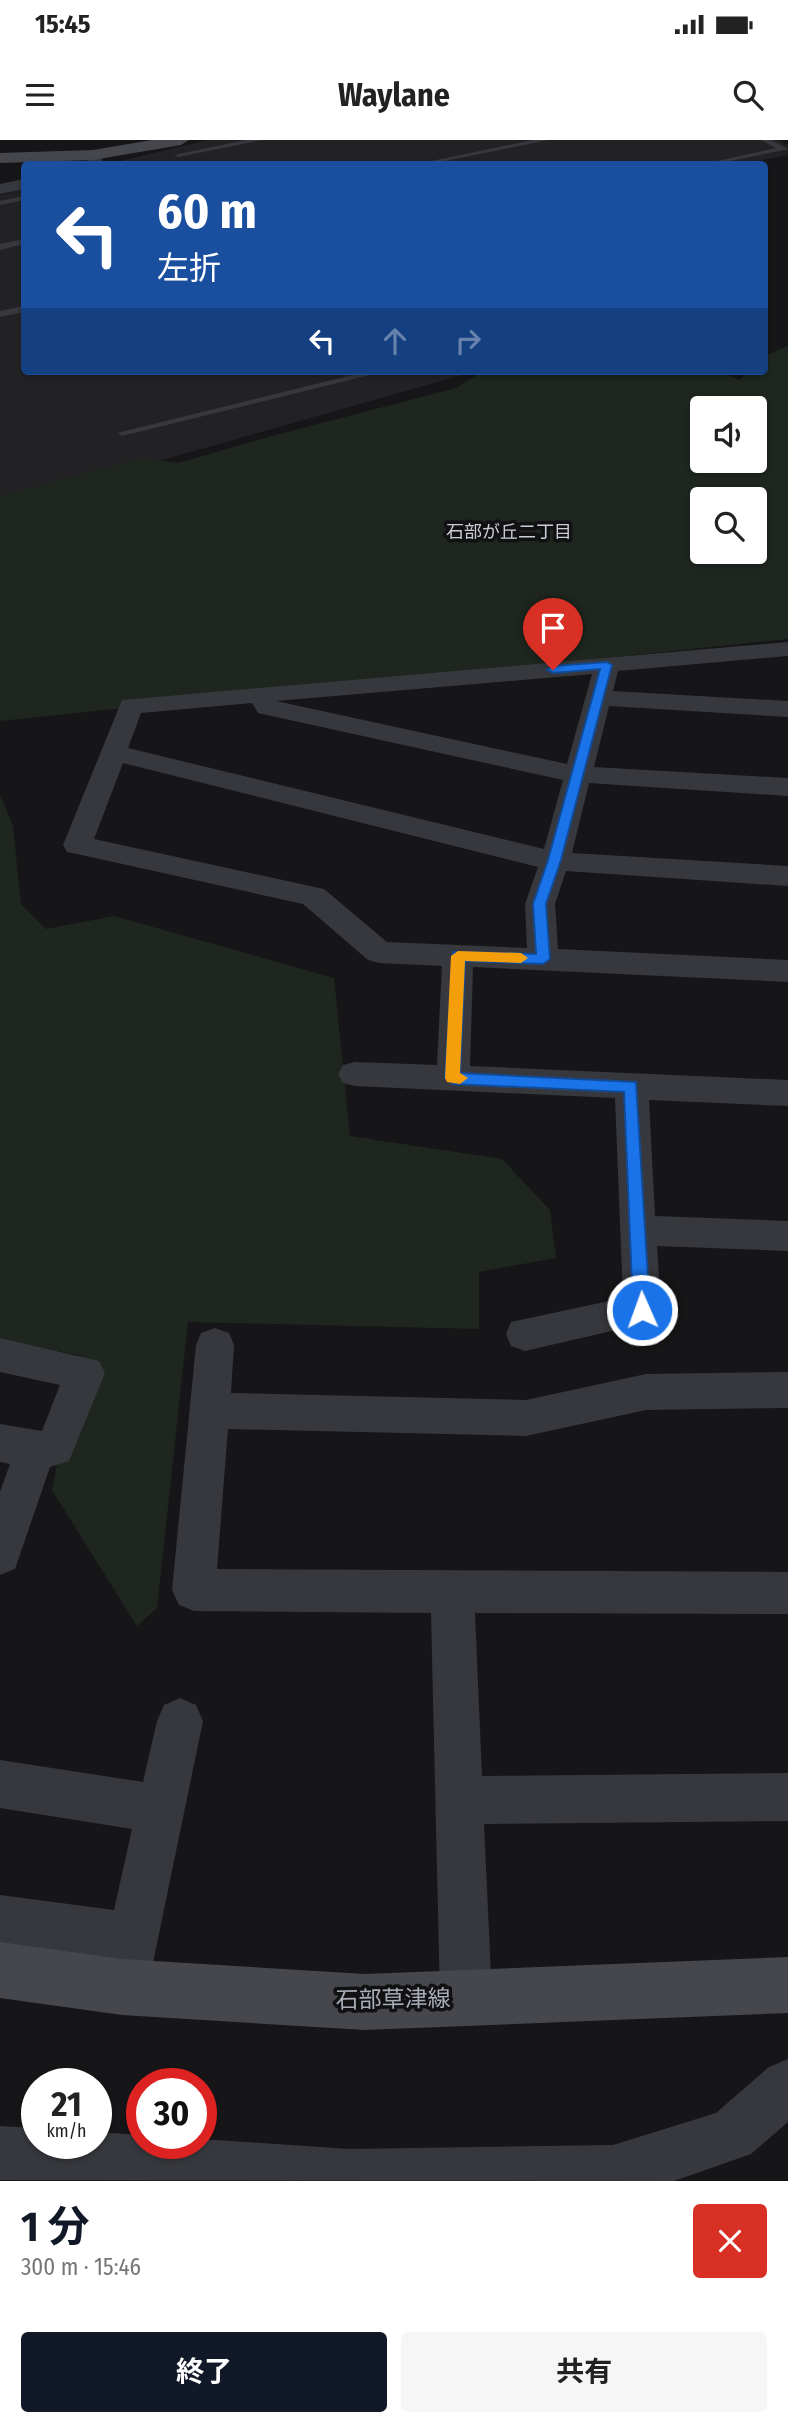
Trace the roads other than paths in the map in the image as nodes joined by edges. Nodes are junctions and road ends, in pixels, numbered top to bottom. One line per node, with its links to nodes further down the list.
1 (258, 140): 4 (lane)
2 (544, 140): 8 (lane)
3 (765, 140): 9 (lane)
4 (176, 144): 6 (main road); 7 (lane)
5 (0, 158): 6 (main road)
6 (93, 160)
7 (190, 161)
8 (443, 161)
9 (723, 161)
10 (21, 185): 11 (street)
11 (0, 189)
12 (21, 199): 13 (lane)
13 (0, 203)
14 (21, 243): 15 (lane)
15 (0, 247)
16 (21, 310): 17 (lane)
17 (0, 314)
18 (364, 375): 19 (lane)
19 (122, 433)
20 (788, 649): 21 (street)
21 (607, 665): 22 (street); 23 (street)
22 (258, 695): 25 (street); 26 (street)
23 (597, 698): 24 (street); 26 (street)
24 (788, 709)
25 (113, 752): 28 (street); 30 (street)
26 (576, 775): 27 (street); 28 (street)
27 (788, 787)
28 (555, 860): 29 (street); 31 (street)
29 (788, 876)
30 (458, 956): 31 (street); 34 (street)
31 (543, 959): 32 (street)
32 (788, 971)
33 (355, 1074): 34 (street)
34 (453, 1078): 35 (street)
35 (631, 1086): 36 (street); 37 (street)
36 (788, 1093)
37 (638, 1230): 38 (street); 39 (street)
38 (788, 1236)
39 (525, 1334)
40 (215, 1345): 43 (street)
41 (0, 1355): 44 (street)
42 (788, 1390): 43 (street)
43 (209, 1410): 46 (street)
44 (18, 1447): 45 (street)
45 (0, 1554)
46 (452, 1591): 47 (street); 51 (street)
47 (788, 1593)
48 (180, 1721): 52 (street)
49 (0, 1784): 52 (street)
50 (788, 1797): 51 (street)
51 (460, 1800): 57 (street)
52 (160, 1809): 54 (street)
53 (0, 1920): 54 (street)
54 (127, 1963): 55 (main road, 石部草津線); 57 (main road, 石部草津線)
55 (0, 1970)
56 (788, 1985): 57 (main road, 石部草津線)
57 (466, 1997)
58 (788, 2086): 59 (street)
59 (0, 2153)

